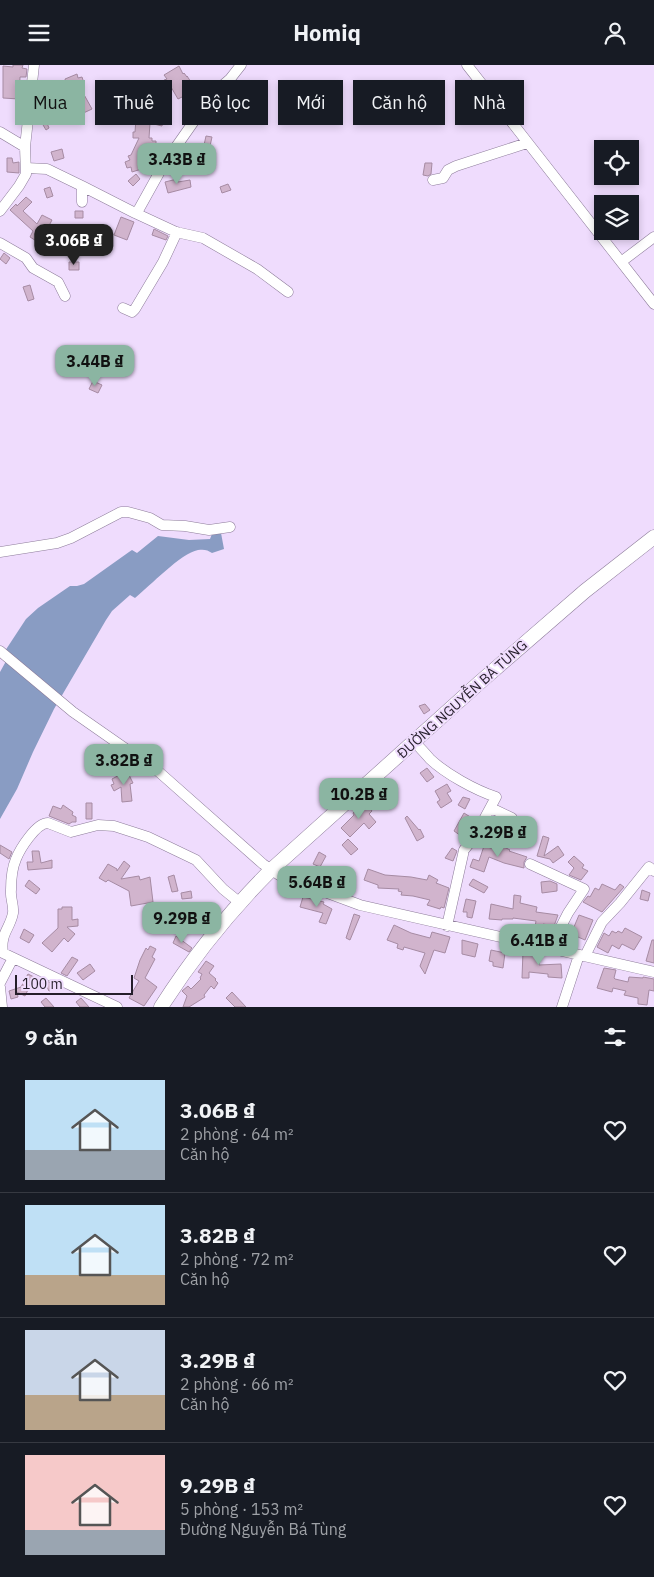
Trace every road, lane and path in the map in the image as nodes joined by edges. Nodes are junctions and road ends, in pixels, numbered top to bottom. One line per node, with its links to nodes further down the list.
1 (34, 65): 6 (street)
2 (241, 65): 12 (street)
3 (466, 65): 5 (street)
4 (0, 132): 6 (street)
5 (527, 143): 8 (street); 16 (street)
6 (25, 147): 7 (street)
7 (26, 168): 9 (street); 11 (street)
8 (432, 180)
9 (82, 186): 10 (street); 12 (street)
10 (82, 202)
11 (0, 211)
12 (135, 213): 13 (street)
13 (177, 232): 17 (street); 20 (street)
14 (654, 237): 16 (street)
15 (0, 243): 18 (street)
16 (621, 262): 19 (street)
17 (288, 292)
18 (65, 296)
19 (654, 304)
20 (123, 308)
21 (230, 527): 23 (street)
22 (654, 537): 25 (main road, ĐƯỜNG NGUYỄN BÁ TÙNG)
23 (0, 552)
24 (0, 651): 29 (street)
25 (420, 736): 26 (street); 29 (main road, ĐƯỜNG NGUYỄN BÁ TÙNG)
26 (491, 808): 27 (street); 32 (street)
27 (512, 818)
28 (530, 864): 33 (street)
29 (271, 870): 31 (main road, ĐƯỜNG NGUYỄN BÁ TÙNG); 32 (street)
30 (654, 871): 34 (street)
31 (239, 902): 35 (street); 41 (main road, ĐƯỜNG NGUYỄN BÁ TÙNG)
32 (447, 926): 33 (street)
33 (550, 948): 34 (street)
34 (582, 955): 36 (street); 42 (street)
35 (13, 958): 37 (street); 40 (street)
36 (654, 972)
37 (0, 983)
38 (0, 987): 39 (street)
39 (2, 1007)
40 (117, 1007)
41 (161, 1007)
42 (562, 1007)

